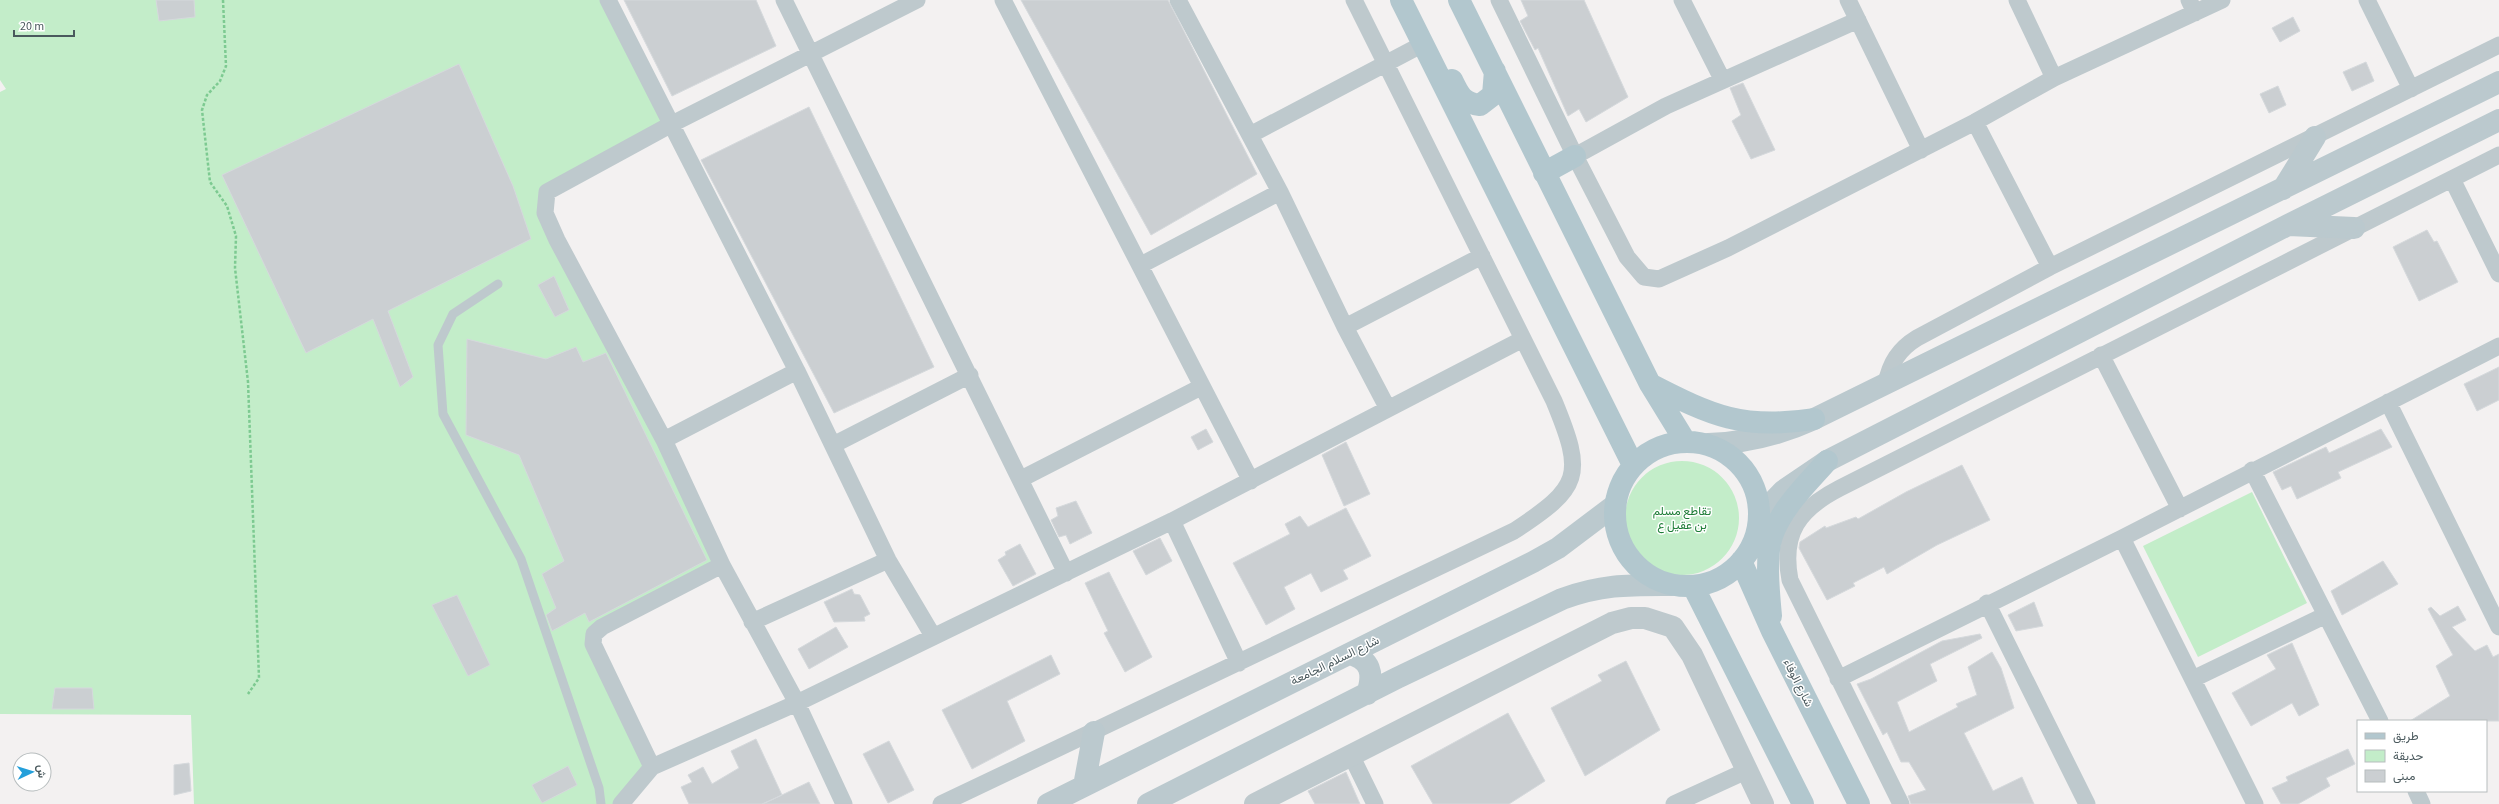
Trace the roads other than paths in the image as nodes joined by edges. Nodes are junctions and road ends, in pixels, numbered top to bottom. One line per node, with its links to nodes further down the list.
1 (608, 0): 28 (street)
2 (784, 0): 19 (street)
3 (917, 0): 19 (street)
4 (1003, 0): 41 (street)
5 (1178, 0): 29 (street)
6 (1354, 0): 20 (street)
7 (1460, 0): 21 (main road)
8 (1498, 0): 33 (street)
9 (1682, 0): 23 (street)
10 (1848, 0): 16 (street)
11 (2017, 0): 22 (street)
12 (2222, 0): 15 (street)
13 (2367, 0): 25 (street)
14 (1403, 4): 17 (main road); 21 (main road)
15 (2192, 6): 22 (street)
16 (1858, 20): 23 (street); 31 (street)
17 (1423, 44): 20 (street); 62 (main road)
18 (2499, 45): 25 (street)
19 (810, 52): 28 (street); 50 (street)
20 (1385, 64): 29 (street); 40 (street)
21 (1495, 71): 34 (main road)
22 (2054, 78): 27 (street)
23 (1722, 79): 33 (street)
24 (2499, 82): 36 (main road)
25 (2411, 89): 30 (street)
26 (2499, 120): 38 (main road)
27 (1975, 122): 31 (street); 42 (street)
28 (670, 124): 49 (street); 57 (street)
29 (1250, 135): 37 (street)
30 (2315, 136): 36 (main road); 42 (street)
31 (1921, 150): 33 (street)
32 (2499, 155): 35 (street)
33 (1575, 156): 34 (main road)
34 (1544, 173): 51 (main road)
35 (2452, 179): 39 (street); 43 (street)
36 (2283, 189): 52 (main road)
37 (1280, 192): 41 (street); 45 (street)
38 (2288, 225): 39 (main road); 61 (main road)
39 (2354, 228): 48 (street)
40 (1482, 256): 45 (street); 46 (street)
41 (1141, 265): 53 (street)
42 (2050, 267): 52 (street)
43 (2499, 274)
44 (498, 284): 95 (lane)
45 (1345, 327): 55 (street)
46 (1523, 339): 55 (street); 83 (street)
47 (2499, 346): 54 (street)
48 (2101, 355): 67 (street); 84 (street)
49 (797, 371): 57 (street); 60 (street)
50 (970, 375): 60 (street); 64 (street)
51 (1650, 384): 56 (main road); 58 (main road)
52 (1886, 384): 56 (main road)
53 (1201, 387): 64 (street); 65 (street)
54 (2388, 402): 63 (street); 79 (street)
55 (1388, 409): 65 (street)
56 (1814, 419): 59 (main road)
57 (664, 440): 73 (street)
58 (1685, 441): 59 (main road); 62 (main road)
59 (1708, 444): 68 (main road)
60 (833, 445): 71 (street)
61 (1826, 461): 68 (main road); 80 (main road)
62 (1634, 465): 66 (main road)
63 (2252, 470): 67 (street); 77 (street)
64 (1021, 479): 74 (street)
65 (1251, 481): 69 (street)
66 (1615, 505): 75 (main road); 82 (main road, شارع السلام الجامعة)
67 (2180, 509): 70 (street)
68 (1759, 516): 72 (main road)
69 (1172, 522): 74 (street); 83 (street)
70 (2122, 538): 76 (street); 85 (street)
71 (888, 560): 78 (street); 81 (street)
72 (1741, 562): 75 (main road); 80 (main road, شارع الوفاء)
73 (722, 565): 78 (street); 91 (street)
74 (1066, 573): 81 (street)
75 (1682, 585): 86 (main road); 105 (main road)
76 (1987, 603): 84 (street); 108 (street)
77 (2326, 615): 85 (street); 88 (street)
78 (752, 622): 87 (street)
79 (2499, 627)
80 (1772, 631): 106 (main road, شارع الوفاء)
81 (933, 636): 87 (street)
82 (1349, 654): 86 (main road); 93 (main road, شارع السلام الجامعة)
83 (1239, 663): 89 (street)
84 (1838, 679): 107 (street)
85 (2193, 679): 109 (street)
86 (1367, 694): 100 (main road)
87 (797, 703): 91 (street); 97 (street)
88 (2379, 720)
89 (1094, 732): 93 (main road); 98 (street)
90 (1351, 755): 92 (street); 101 (street); 102 (street)
91 (652, 767): 96 (street)
92 (1746, 771): 103 (street); 104 (street)
93 (1084, 786): 99 (main road, شارع السلام الجامعة)
94 (2416, 792): 110 (street)
95 (601, 804)
96 (622, 804)
97 (844, 804)
98 (941, 804)
99 (1048, 804)
100 (1148, 804)
101 (1255, 804)
102 (1375, 804)
103 (1674, 804)
104 (1763, 804)
105 (1803, 804)
106 (1859, 804)
107 (1901, 804)
108 (2087, 804)
109 (2255, 804)
110 (2422, 804)

